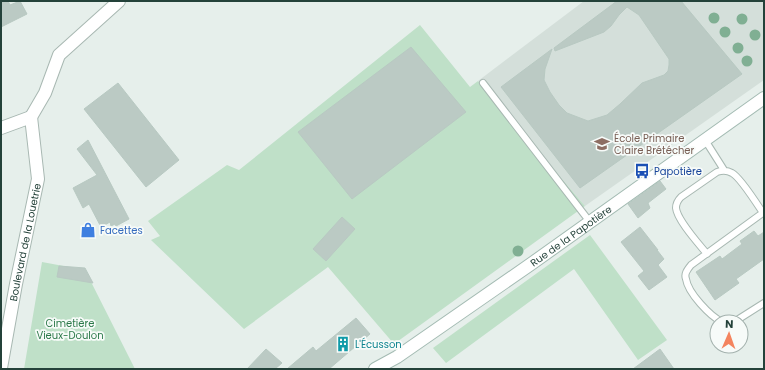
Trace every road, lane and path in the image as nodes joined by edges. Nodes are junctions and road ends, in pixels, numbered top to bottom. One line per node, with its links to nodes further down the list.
1 (119, 1): 4 (street)
2 (483, 83): 9 (lane)
3 (764, 98): 6 (street, Rue de la Papotière)
4 (31, 117): 5 (street); 15 (street, Boulevard de la Louetrie)
5 (1, 128)
6 (705, 140): 7 (lane); 9 (street, Rue de la Papotière)
7 (724, 170): 8 (lane); 10 (lane)
8 (764, 213): 10 (lane)
9 (590, 222): 14 (street, Rue de la Papotière)
10 (707, 254): 12 (lane)
11 (764, 303): 13 (lane)
12 (711, 314)
13 (747, 314)
14 (383, 367)
15 (1, 368)

